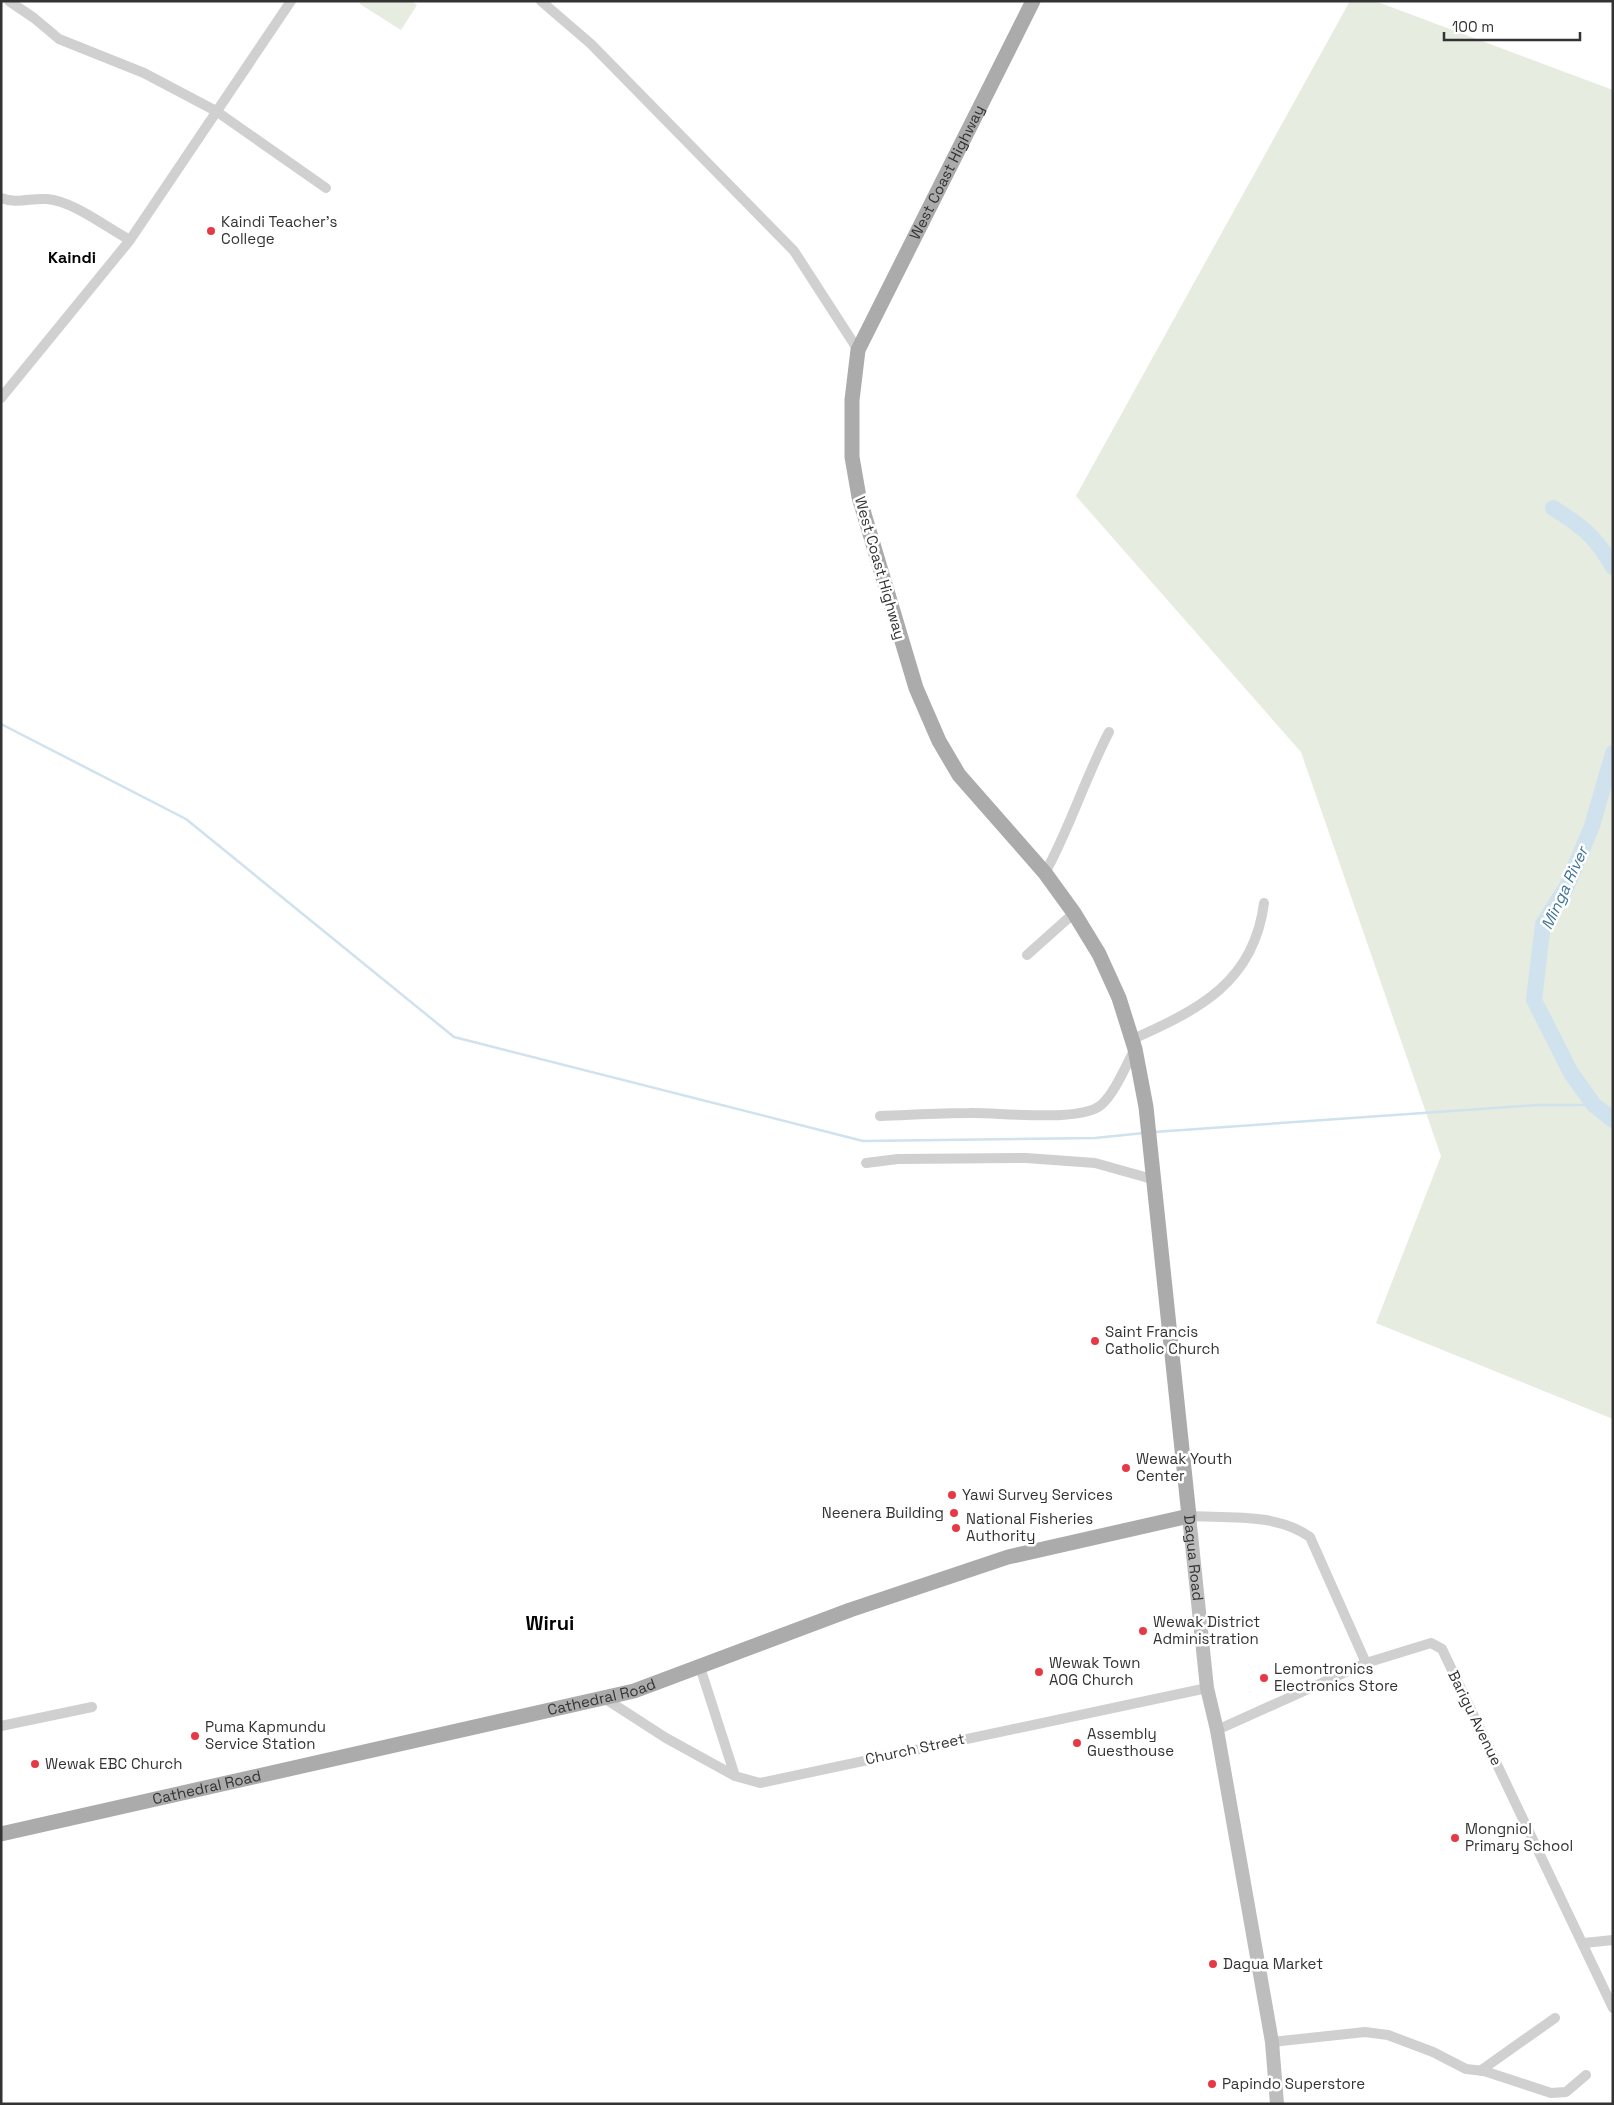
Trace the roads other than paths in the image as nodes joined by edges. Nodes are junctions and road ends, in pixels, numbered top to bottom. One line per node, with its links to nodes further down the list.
1 (8, 1): 5 (street)
2 (291, 1): 5 (street)
3 (541, 1): 9 (street)
4 (1033, 1): 9 (main road, West Coast Highway)
5 (216, 110): 6 (street); 8 (street)
6 (326, 188)
7 (1, 198): 8 (street)
8 (130, 240): 10 (street)
9 (858, 350): 12 (main road, West Coast Highway)
10 (1, 398)
11 (1108, 732): 12 (street)
12 (1046, 873): 14 (main road, West Coast Highway)
13 (1264, 903): 16 (street)
14 (1074, 913): 15 (street); 16 (main road, West Coast Highway)
15 (1027, 955)
16 (1133, 1044): 17 (street); 18 (main road, West Coast Highway)
17 (880, 1116)
18 (1151, 1158): 20 (main road, Dagua Road)
19 (866, 1163): 20 (street)
20 (1152, 1179): 21 (main road, Dagua Road)
21 (1189, 1516): 22 (street); 23 (main road, Cathedral Road); 24 (street, Dagua Road)
22 (1366, 1663): 28 (street, Barigu Avenue); 32 (street, Barigu Avenue)
23 (700, 1667): 25 (main road, Cathedral Road); 29 (street)
24 (1207, 1688): 28 (street, Dagua Road); 29 (street, Church Street)
25 (604, 1698): 29 (street, Church Street); 30 (main road, Cathedral Road)
26 (92, 1707): 27 (street)
27 (1, 1726)
28 (1217, 1730): 35 (street, Dagua Road)
29 (735, 1776)
30 (1, 1834)
31 (1613, 1940): 32 (street)
32 (1584, 1943): 33 (street, Barigu Avenue)
33 (1613, 2008)
34 (1555, 2018): 36 (street)
35 (1272, 2042): 36 (street); 38 (street, Dagua Road)
36 (1480, 2071): 37 (street)
37 (1586, 2075)
38 (1277, 2104)

